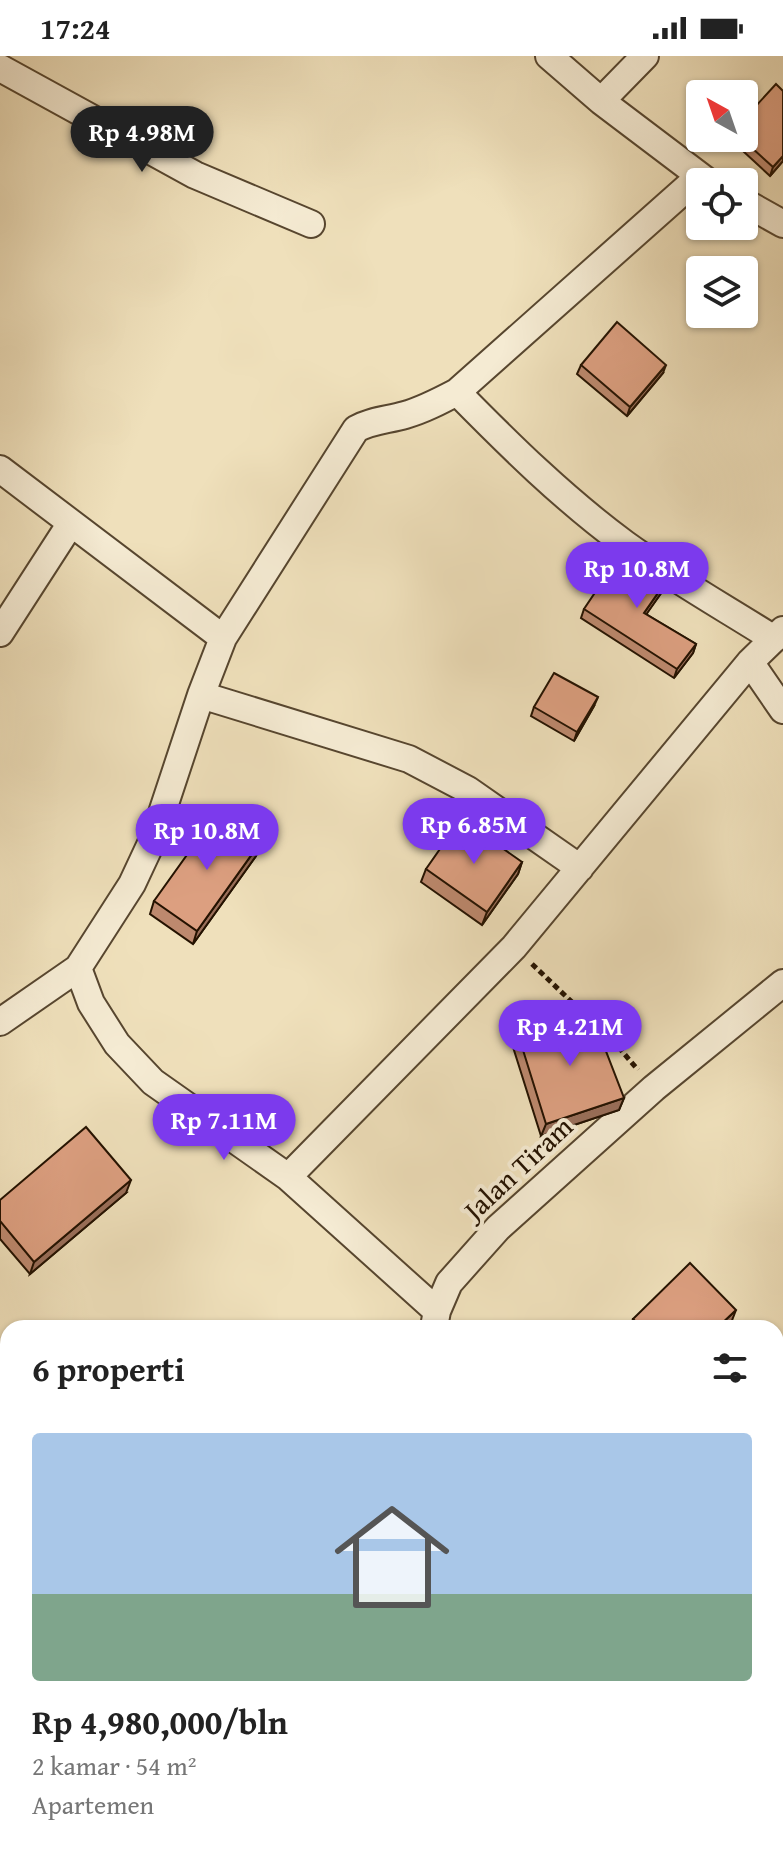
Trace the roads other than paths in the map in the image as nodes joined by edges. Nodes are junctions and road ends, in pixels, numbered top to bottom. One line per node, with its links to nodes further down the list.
1 (549, 56): 4 (street)
2 (645, 56): 4 (street)
3 (0, 68): 8 (street)
4 (601, 101): 5 (street)
5 (688, 168)
6 (686, 195): 10 (street)
7 (758, 210): 9 (street)
8 (311, 224)
9 (783, 224)
10 (457, 392): 14 (street); 15 (street)
11 (0, 469): 12 (street)
12 (71, 523): 13 (street); 15 (street)
13 (0, 633)
14 (779, 634): 16 (street)
15 (223, 638): 17 (street)
16 (750, 662): 18 (street); 19 (street)
17 (201, 695): 19 (street); 20 (street)
18 (783, 710)
19 (580, 868): 23 (street)
20 (78, 968): 22 (street); 23 (street)
21 (783, 983): 24 (street, Jalan Tiram)
22 (0, 1022)
23 (288, 1177): 24 (street)
24 (435, 1319)

